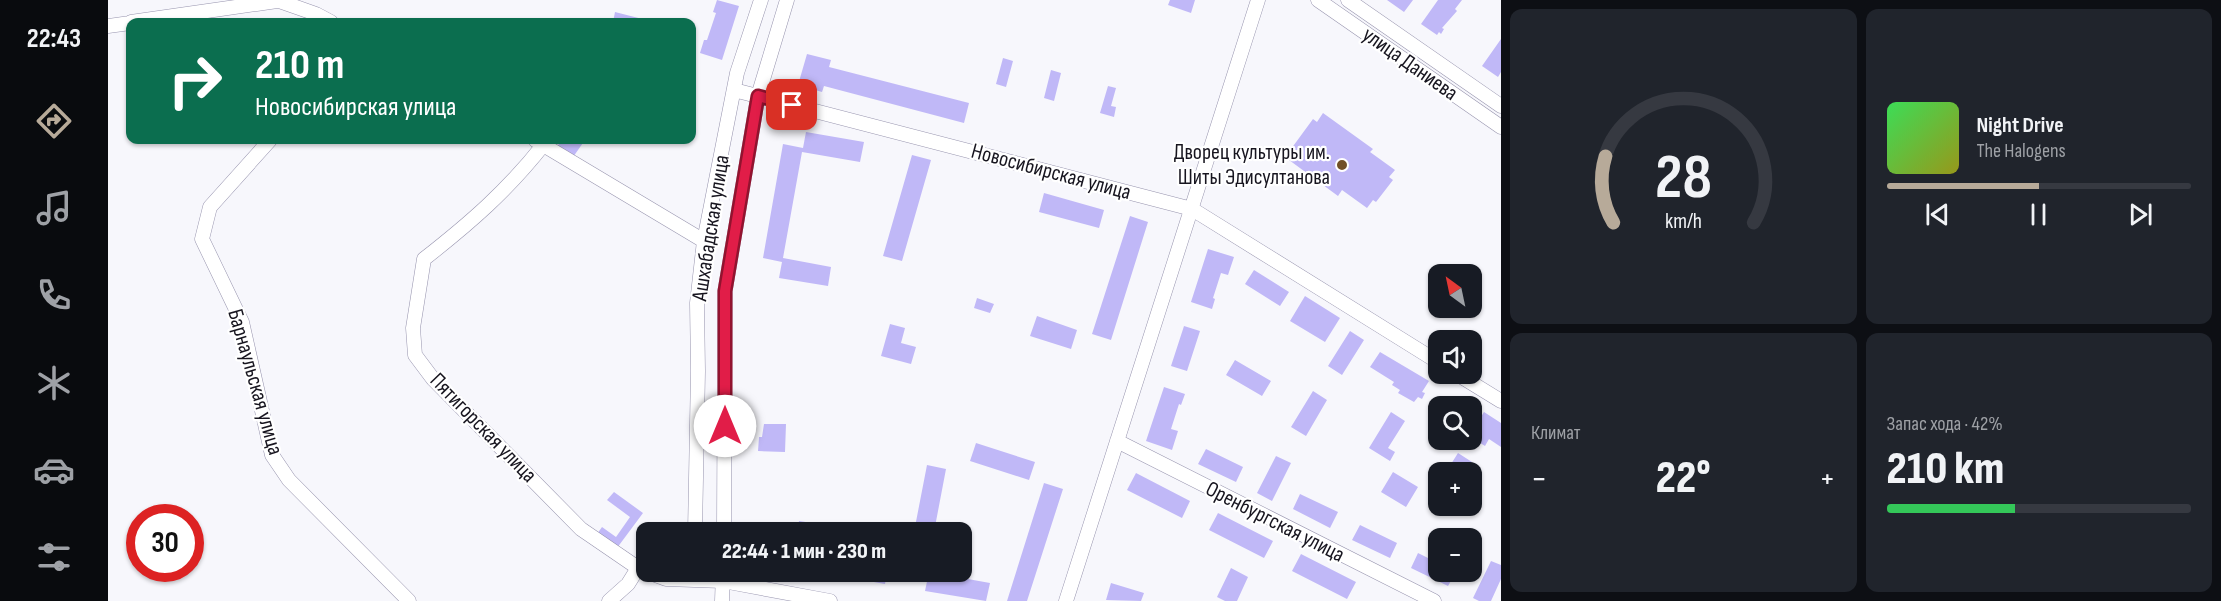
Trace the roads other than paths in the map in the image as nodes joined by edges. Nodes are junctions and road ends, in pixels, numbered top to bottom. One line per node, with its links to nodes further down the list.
1 (277, 0): 7 (street); 8 (street)
2 (761, 0): 13 (street, Ашхабадская улица)
3 (787, 0): 14 (street)
4 (1258, 0): 20 (street)
5 (1318, 0): 12 (street, улица Даниева)
6 (1348, 0): 11 (street, улица Даниева)
7 (315, 12)
8 (158, 18)
9 (126, 23): 10 (street)
10 (108, 26)
11 (1456, 76): 12 (street); 15 (street, улица Даниева)
12 (1447, 89): 16 (street, улица Даниева)
13 (734, 90): 14 (street, Новосибирская улица); 21 (street, Ашхабадская улица)
14 (758, 96): 20 (street, Новосибирская улица); 27 (street)
15 (1501, 106)
16 (1501, 127)
17 (266, 144): 32 (street, Барнаульская улица)
18 (539, 144): 28 (street, Пятигорская улица)
19 (543, 144): 21 (street)
20 (1192, 209): 22 (street, Новосибирская улица); 25 (street)
21 (704, 242): 26 (street, Ашхабадская улица)
22 (1428, 356)
23 (1473, 384): 24 (street)
24 (1501, 401)
25 (1117, 441): 36 (street); 37 (street, Оренбургская улица)
26 (695, 522)
27 (724, 522)
28 (636, 565)
29 (636, 577): 33 (street)
30 (723, 582): 34 (street)
31 (749, 582): 35 (street, Пятигорская улица)
32 (409, 601)
33 (609, 601)
34 (722, 601)
35 (830, 601)
36 (1066, 601)
37 (1434, 601)

